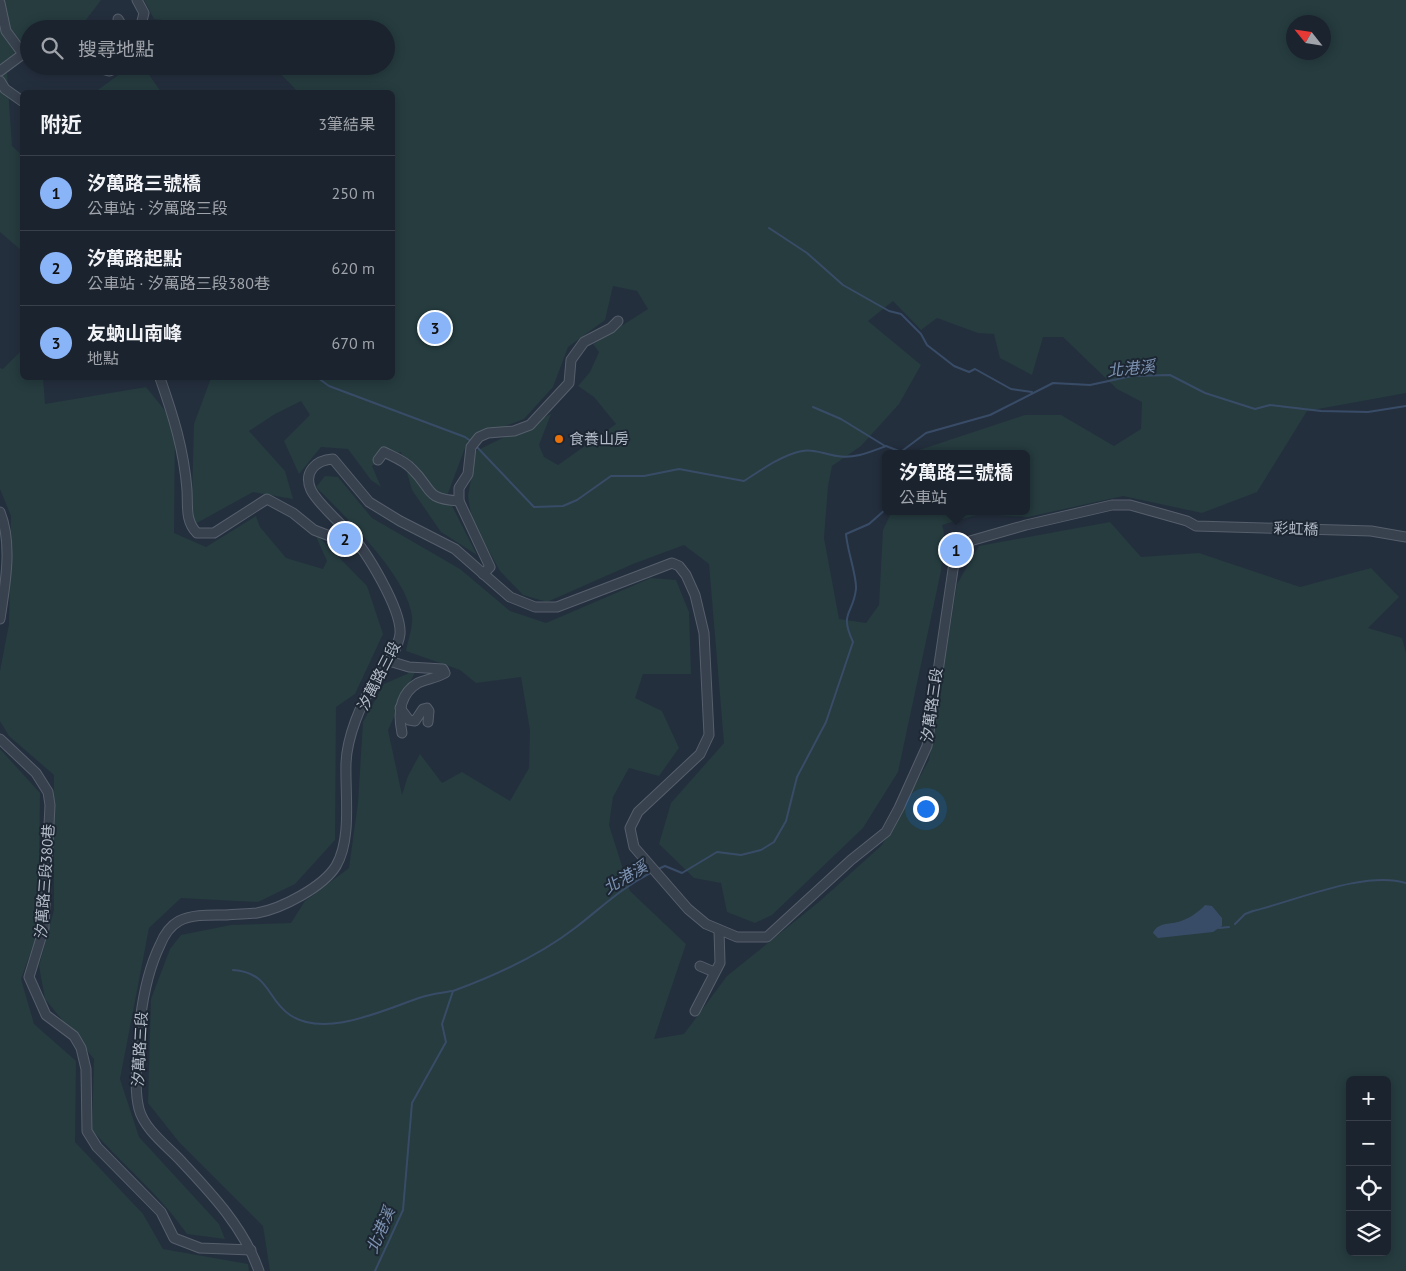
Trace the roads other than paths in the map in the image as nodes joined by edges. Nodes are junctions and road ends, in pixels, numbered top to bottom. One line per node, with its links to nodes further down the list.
1 (137, 0): 3 (street)
2 (0, 3): 4 (street)
3 (142, 20)
4 (20, 47)
5 (20, 58): 6 (street)
6 (0, 71)
7 (0, 81): 8 (street)
8 (20, 100)
9 (618, 321): 12 (street)
10 (161, 380): 16 (street)
11 (378, 460): 12 (street)
12 (459, 501): 17 (street)
13 (0, 512): 18 (street)
14 (1186, 521): 15 (street, 彩虹橋); 24 (street, 汐萬路三段)
15 (1406, 537)
16 (361, 548): 17 (street, 汐萬路三段); 19 (street, 汐萬路三段)
17 (483, 574): 24 (street, 汐萬路三段)
18 (0, 620)
19 (389, 661): 20 (street); 28 (street, 汐萬路三段)
20 (400, 708): 21 (street); 22 (street)
21 (428, 722)
22 (402, 733)
23 (0, 739): 28 (street, 汐萬路三段380巷)
24 (719, 930): 26 (street)
25 (700, 966): 26 (street)
26 (714, 972): 27 (street)
27 (695, 1011)
28 (251, 1250): 29 (street, 汐萬路三段)
29 (259, 1271)

